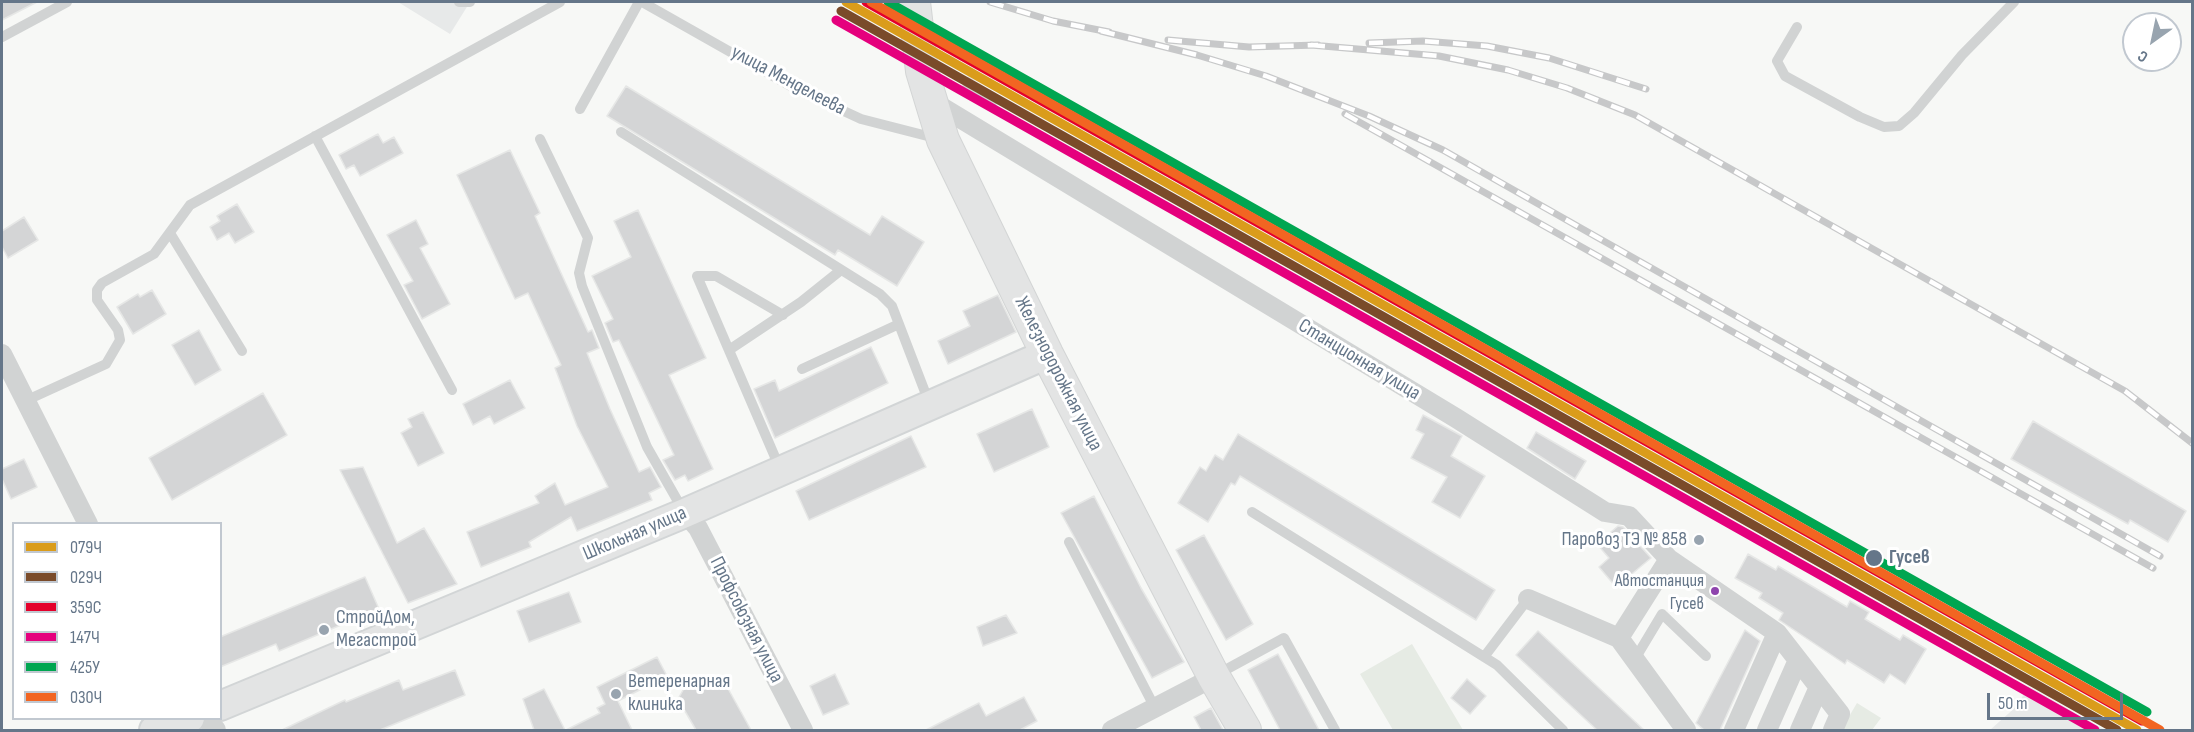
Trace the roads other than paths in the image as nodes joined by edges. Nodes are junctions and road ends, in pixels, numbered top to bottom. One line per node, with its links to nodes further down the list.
1 (67, 2): 9 (lane)
2 (459, 2): 3 (lane)
3 (470, 2)
4 (560, 2): 13 (lane)
5 (641, 2): 11 (lane); 15 (lane, улица Менделеева)
6 (914, 2): 10 (main road, Железнодорожная улица)
7 (2014, 2): 8 (lane)
8 (1797, 27)
9 (2, 37)
10 (929, 99): 15 (main road, Железнодорожная улица); 33 (street, Станционная улица)
11 (580, 109)
12 (621, 132): 17 (lane)
13 (315, 136): 16 (lane); 25 (lane)
14 (540, 139): 30 (lane)
15 (943, 140): 23 (main road, Железнодорожная улица)
16 (170, 232): 21 (lane); 26 (lane)
17 (841, 270): 18 (lane); 19 (lane)
18 (783, 315): 20 (lane); 20 (lane)
19 (899, 324): 24 (lane); 27 (lane)
20 (729, 350): 28 (lane)
21 (242, 351)
22 (2, 354): 26 (street)
23 (1047, 354): 27 (main road, Школьная улица); 41 (main road, Железнодорожная улица)
24 (802, 369)
25 (452, 390)
26 (25, 401): 31 (street)
27 (930, 406): 28 (main road, Школьная улица)
28 (782, 471): 30 (main road, Школьная улица)
29 (1252, 512): 38 (lane)
30 (685, 513): 43 (main road, Школьная улица); 47 (street, Профсоюзная улица)
31 (87, 522)
32 (1070, 542): 44 (lane)
33 (1669, 559): 35 (street, Станционная улица); 36 (street)
34 (1528, 599): 36 (street); 38 (lane)
35 (1777, 633): 40 (street, Станционная улица); 53 (street)
36 (1619, 638): 39 (street)
37 (1706, 656): 39 (lane)
38 (1484, 657): 51 (lane)
39 (1635, 659): 52 (street)
40 (1798, 660): 42 (street, Станционная улица); 54 (street)
41 (1214, 677): 44 (street); 49 (main road, Железнодорожная улица); 50 (lane)
42 (1819, 687): 55 (street); 56 (street, Станционная улица)
43 (222, 705)
44 (1155, 708): 48 (street)
45 (184, 720): 46 (main road)
46 (154, 730)
47 (803, 730)
48 (1112, 730)
49 (1245, 730)
50 (1335, 730)
51 (1563, 730)
52 (1686, 730)
53 (1734, 730)
54 (1767, 730)
55 (1800, 730)
56 (1833, 730)

